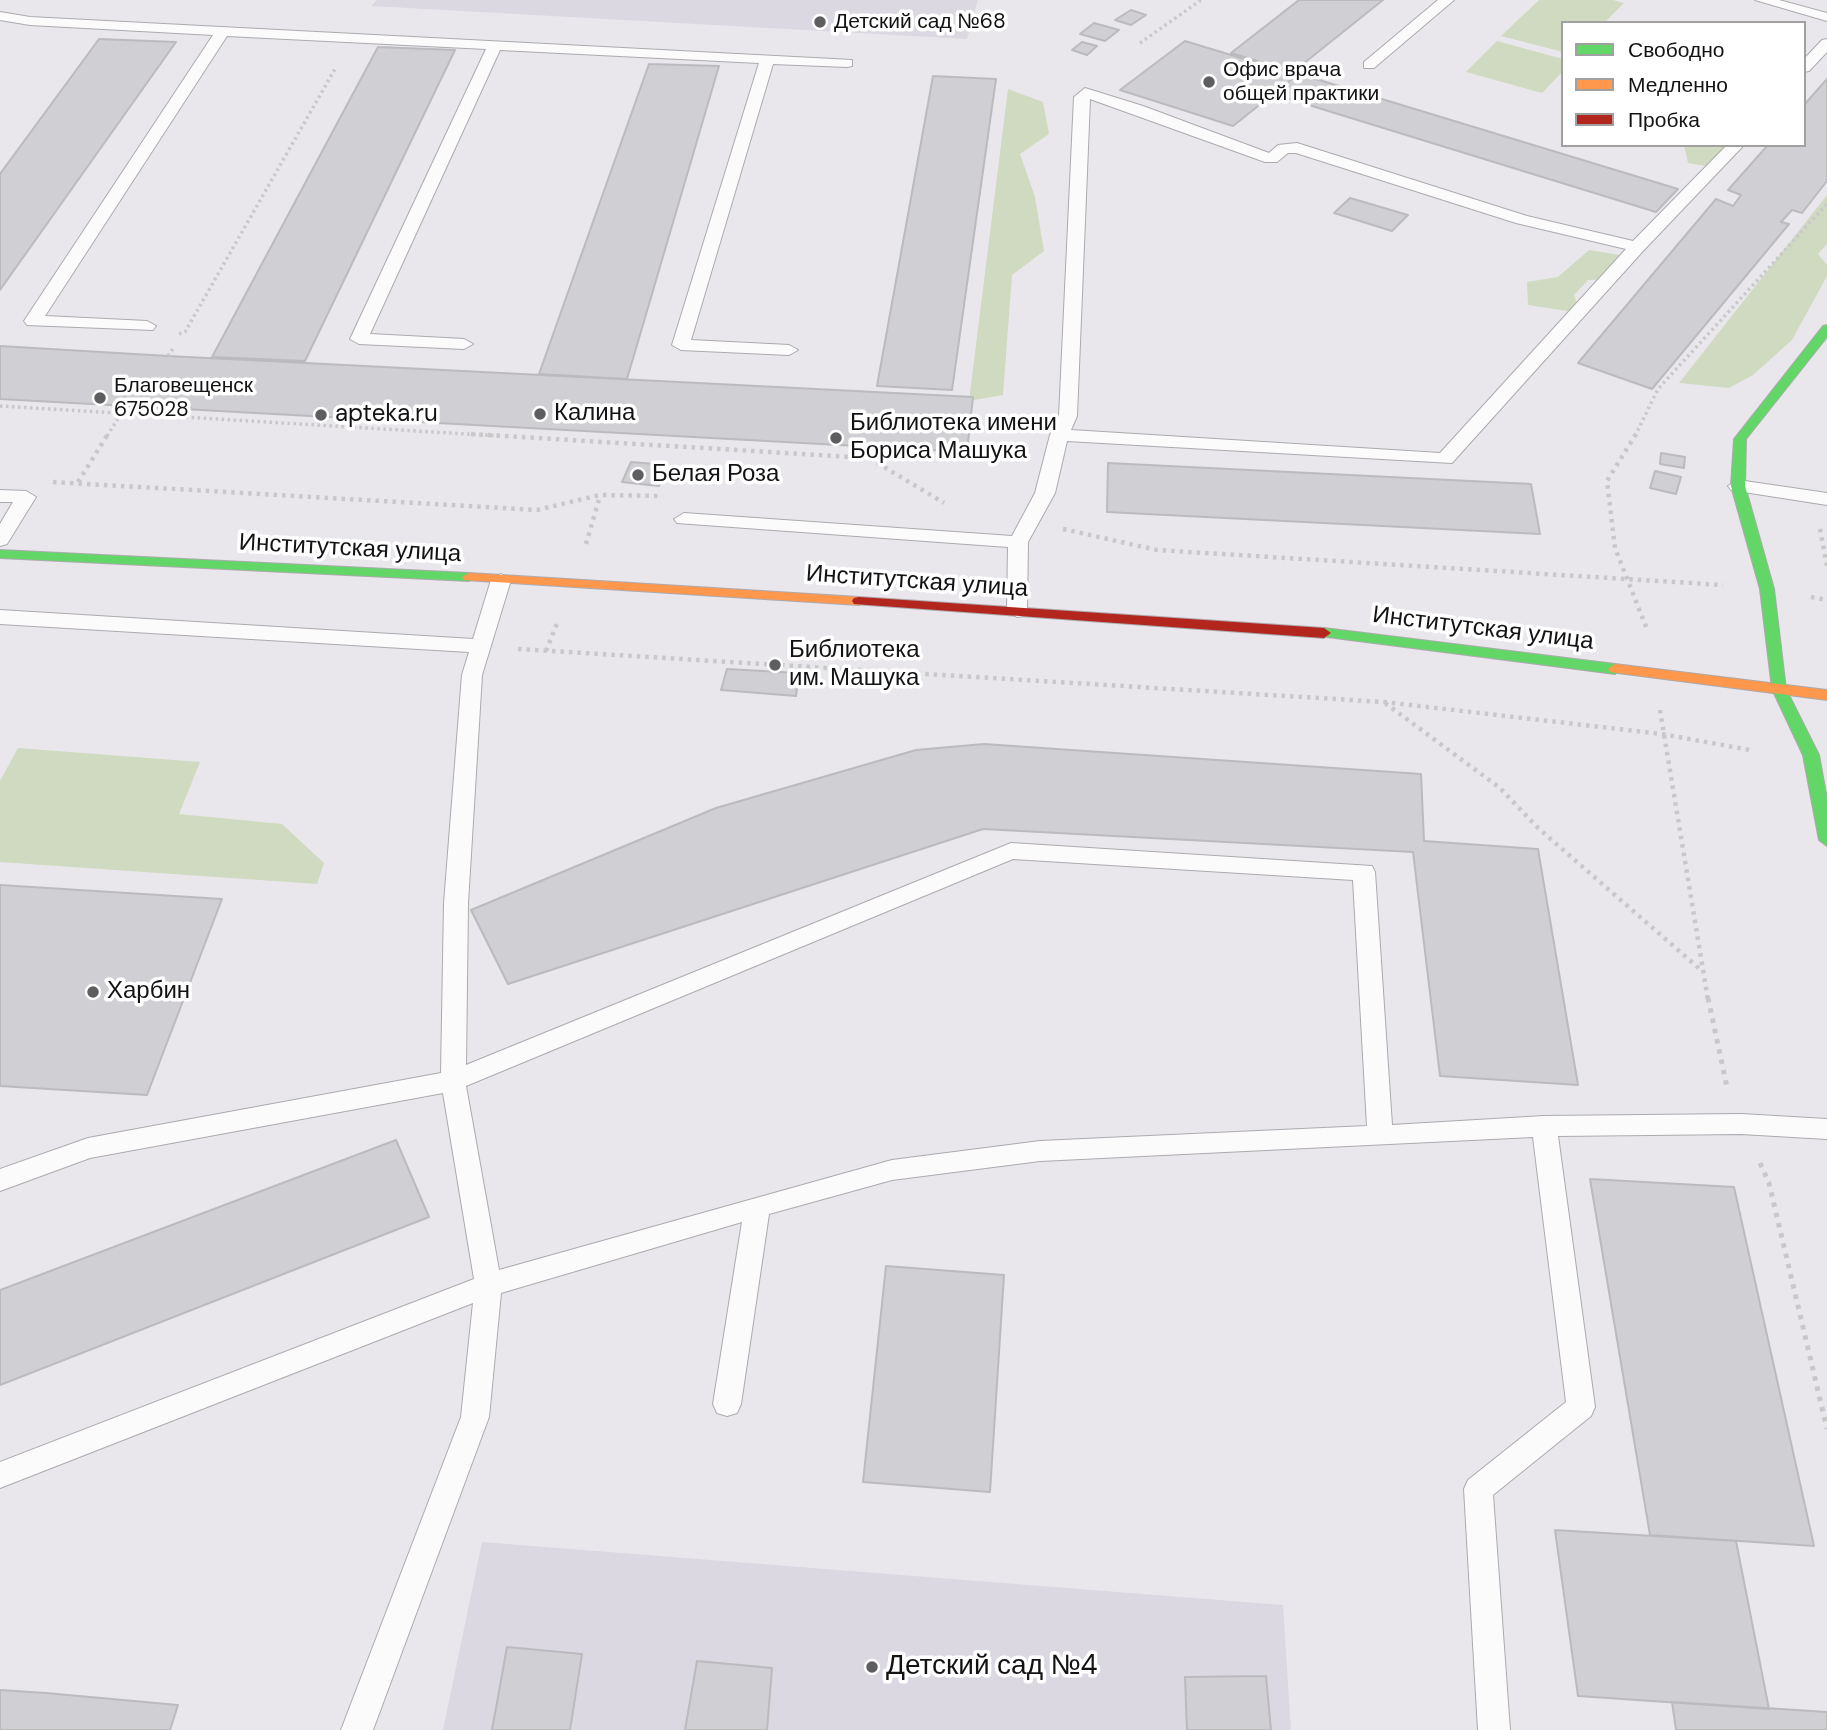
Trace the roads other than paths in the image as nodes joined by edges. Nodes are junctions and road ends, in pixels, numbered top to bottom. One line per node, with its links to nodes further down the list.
1 (1447, 0): 10 (lane)
2 (1762, 0): 4 (lane)
3 (0, 16): 5 (lane)
4 (1827, 17)
5 (223, 31): 7 (lane); 14 (lane)
6 (1827, 43): 11 (lane)
7 (495, 45): 8 (lane); 16 (lane)
8 (766, 60): 9 (lane); 17 (lane)
9 (848, 63)
10 (1370, 65)
11 (1806, 66)
12 (1734, 147): 13 (lane)
13 (1637, 247): 18 (lane); 18 (lane)
14 (147, 326)
15 (1827, 329): 19 (main road)
16 (464, 344)
17 (789, 350)
18 (1059, 435): 24 (lane)
19 (1738, 486): 21 (lane); 30 (main road)
20 (0, 496): 23 (lane)
21 (1827, 499)
22 (684, 519): 24 (lane)
23 (0, 540)
24 (1018, 542): 27 (lane)
25 (0, 554): 26 (main road, Институтская улица)
26 (501, 580): 27 (main road, Институтская улица); 29 (lane)
27 (1017, 611): 30 (main road, Институтская улица)
28 (0, 617): 29 (lane)
29 (479, 646): 33 (lane)
30 (1779, 689): 31 (main road, Институтская улица); 32 (main road)
31 (1827, 695)
32 (1827, 840)
33 (453, 1081): 36 (lane); 37 (lane); 39 (lane)
34 (1544, 1126): 35 (lane); 36 (lane); 43 (lane)
35 (1827, 1129)
36 (1380, 1136): 38 (lane)
37 (0, 1180)
38 (757, 1208): 39 (lane); 40 (lane)
39 (488, 1285): 41 (lane); 42 (lane)
40 (727, 1404)
41 (0, 1475)
42 (357, 1730)
43 (1494, 1730)

